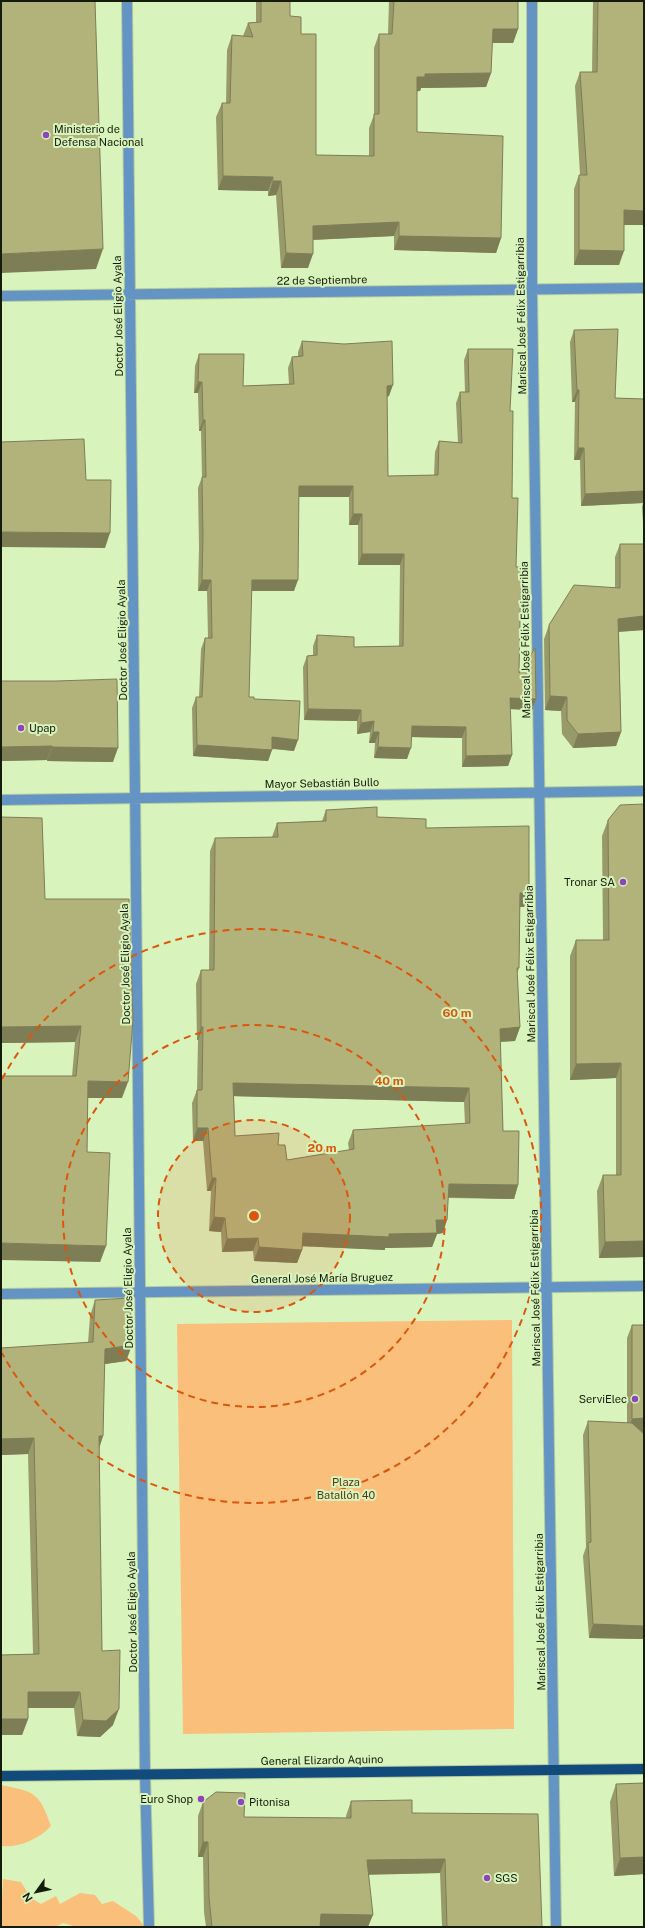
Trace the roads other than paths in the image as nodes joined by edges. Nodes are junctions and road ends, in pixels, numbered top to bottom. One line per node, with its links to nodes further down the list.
1 (127, 1): 5 (street, Doctor José Eligio Ayala)
2 (532, 1): 4 (street, Mariscal José Félix Estigarribia)
3 (644, 288): 4 (street, 22 de Septiembre)
4 (532, 289): 5 (street, 22 de Septiembre); 8 (street, Mariscal José Félix Estigarribia)
5 (130, 294): 6 (street, 22 de Septiembre); 9 (street, Doctor José Eligio Ayala)
6 (1, 296)
7 (644, 791): 8 (street, Mayor Sebastián Bullo)
8 (540, 792): 9 (street, Mayor Sebastián Bullo); 12 (street, Mariscal José Félix Estigarribia)
9 (135, 798): 10 (street, Mayor Sebastián Bullo); 13 (street, Doctor José Eligio Ayala)
10 (1, 800)
11 (644, 1286): 12 (street, General José María Bruguez)
12 (547, 1287): 13 (street, General José María Bruguez); 16 (street, Mariscal José Félix Estigarribia)
13 (140, 1292): 14 (street, General José María Bruguez); 17 (street, Doctor José Eligio Ayala)
14 (1, 1294)
15 (644, 1768): 16 (main road, General Elizardo Aquino)
16 (555, 1770): 17 (main road, General Elizardo Aquino); 20 (street, Mariscal José Félix Estigarribia)
17 (145, 1774): 18 (main road, General Elizardo Aquino); 19 (street, Doctor José Eligio Ayala)
18 (1, 1776)
19 (150, 1927)
20 (556, 1927)

